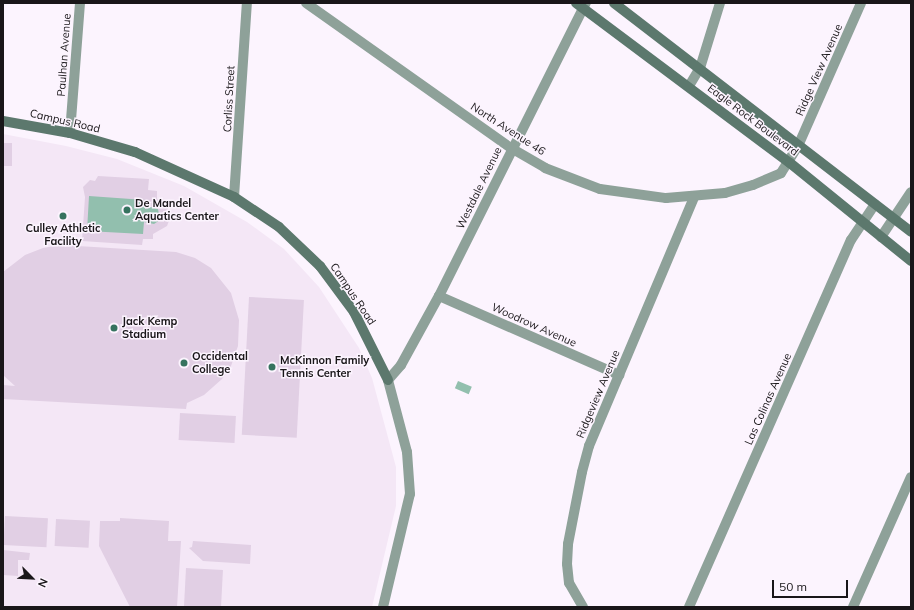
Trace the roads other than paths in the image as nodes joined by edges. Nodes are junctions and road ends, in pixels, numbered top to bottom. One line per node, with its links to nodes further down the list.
1 (80, 3): 11 (street, Paulhan Avenue)
2 (246, 3): 16 (street, Corliss Street)
3 (306, 3): 13 (street, North Avenue 46)
4 (614, 3): 8 (main road, Eagle Rock Boulevard)
5 (720, 3): 8 (street)
6 (861, 3): 12 (street, Ridge View Avenue)
7 (581, 5): 9 (main road, Eagle Rock Boulevard); 13 (street, Westdale Avenue)
8 (700, 68): 9 (street); 12 (main road, Eagle Rock Boulevard)
9 (689, 86): 14 (main road, Eagle Rock Boulevard)
10 (3, 121): 11 (main road, Campus Road)
11 (70, 133): 16 (main road, Campus Road)
12 (798, 146): 14 (street); 18 (main road, Eagle Rock Boulevard)
13 (511, 148): 17 (street, North Avenue 46); 24 (street, Westdale Avenue)
14 (790, 163): 17 (street, North Avenue 46); 20 (main road, Eagle Rock Boulevard)
15 (911, 192): 19 (street)
16 (234, 197): 26 (main road, Campus Road)
17 (694, 197): 25 (street, Ridgeview Avenue)
18 (875, 204): 19 (main road, Eagle Rock Boulevard); 20 (street, Las Colinas Avenue)
19 (894, 218): 21 (main road, Eagle Rock Boulevard); 22 (street)
20 (862, 222): 22 (main road, Eagle Rock Boulevard); 30 (street, Las Colinas Avenue)
21 (911, 232)
22 (881, 237): 23 (main road, Eagle Rock Boulevard)
23 (911, 261)
24 (440, 296): 25 (street, Woodrow Avenue); 26 (street, Westdale Avenue)
25 (619, 375): 29 (street, Ridgeview Avenue)
26 (388, 380): 28 (street, Campus Road)
27 (911, 477): 31 (street)
28 (383, 607)
29 (583, 607)
30 (689, 607)
31 (853, 607)

